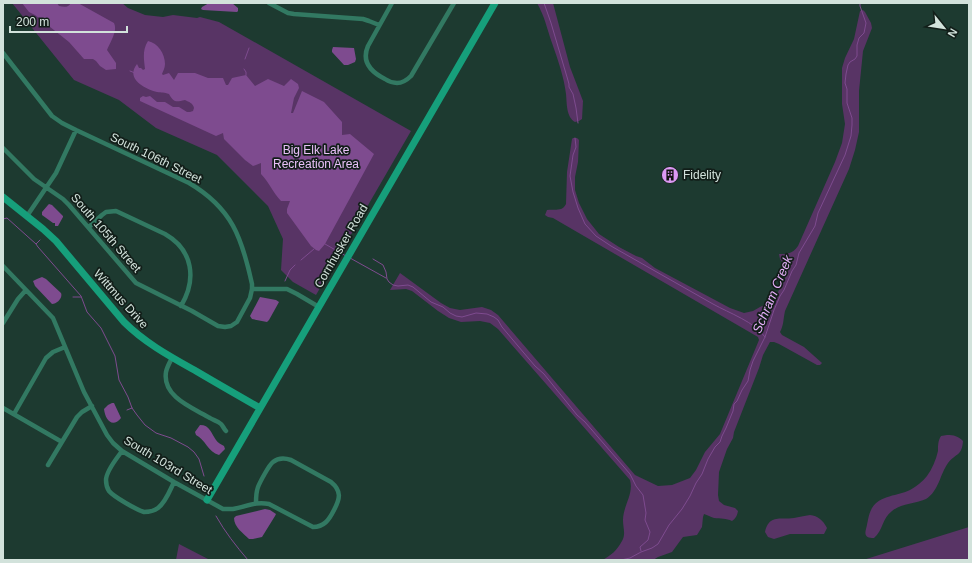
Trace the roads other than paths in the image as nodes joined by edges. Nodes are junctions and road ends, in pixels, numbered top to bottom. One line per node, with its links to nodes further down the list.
1 (269, 3): 5 (street)
2 (392, 3): 5 (street)
3 (454, 3): 5 (street)
4 (495, 3): 17 (street, Cornhusker Road)
5 (379, 25)
6 (3, 53): 7 (street, South 106th Street)
7 (76, 130): 9 (street); 14 (street, South 106th Street)
8 (3, 148): 9 (street, South 105th Street)
9 (47, 187): 11 (street); 12 (street, South 105th Street)
10 (3, 197): 11 (street, Wittmus Drive)
11 (27, 216): 20 (street, Wittmus Drive)
12 (89, 226): 16 (street, South 105th Street); 16 (street)
13 (3, 266): 15 (street, South 103rd Street)
14 (252, 289): 16 (street, South 105th Street); 17 (street)
15 (26, 290): 18 (street); 19 (street, South 103rd Street)
16 (181, 306)
17 (319, 307): 23 (street, Cornhusker Road)
18 (3, 324)
19 (65, 347): 21 (street, South 103rd Street); 24 (street)
20 (172, 358): 23 (street, Wittmus Drive); 25 (street)
21 (92, 406): 26 (street); 27 (street, South 103rd Street)
22 (3, 408): 24 (street)
23 (260, 408): 30 (street, Cornhusker Road)
24 (14, 414): 26 (street)
25 (226, 431)
26 (62, 442): 28 (street)
27 (122, 451): 29 (street, South 103rd Street); 29 (street)
28 (48, 465)
29 (174, 482): 30 (street, South 103rd Street)
30 (207, 500): 31 (street, South 103rd Street)
31 (256, 503): 31 (street, South 103rd Street)

